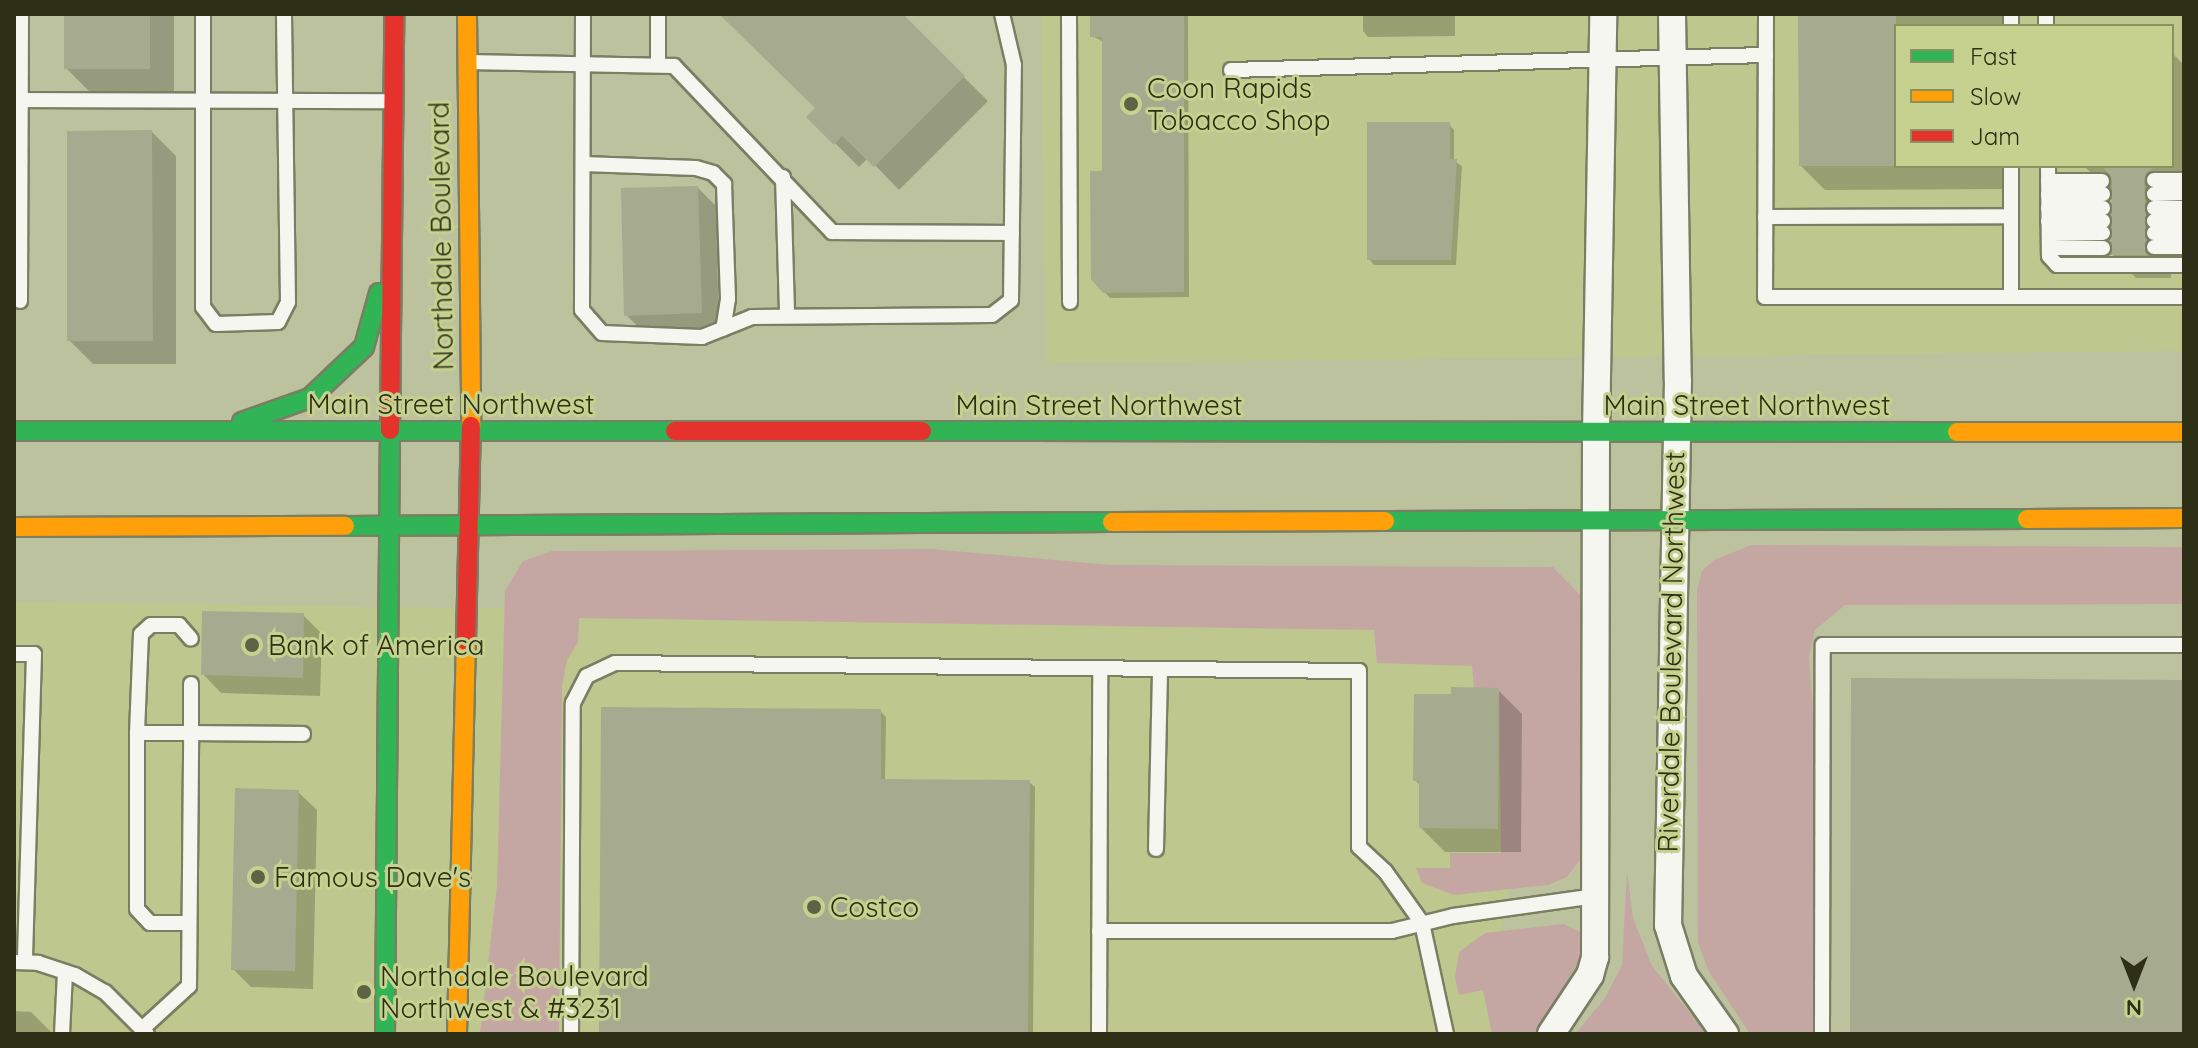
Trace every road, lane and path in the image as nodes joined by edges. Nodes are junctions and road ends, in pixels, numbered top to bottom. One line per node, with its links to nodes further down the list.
1 (21, 14): 20 (lane)
2 (203, 14): 21 (lane)
3 (284, 14): 22 (lane)
4 (394, 14): 23 (main road, Northdale Boulevard)
5 (467, 14): 16 (main road, Northdale Boulevard)
6 (583, 14): 15 (lane)
7 (658, 14): 18 (lane)
8 (1002, 14): 36 (lane)
9 (1069, 14): 44 (lane)
10 (1603, 14): 17 (street)
11 (1672, 14): 14 (street, Riverdale Boulevard Northwest)
12 (1766, 14): 13 (lane)
13 (1766, 55): 14 (lane); 34 (lane)
14 (1673, 60): 17 (lane); 51 (street, Riverdale Boulevard Northwest)
15 (583, 61): 16 (lane); 18 (lane); 24 (lane)
16 (467, 62): 50 (main road, Northdale Boulevard)
17 (1604, 63): 19 (lane); 53 (street)
18 (658, 65): 26 (lane)
19 (1231, 70)
20 (16, 100): 21 (lane); 43 (lane)
21 (203, 100): 22 (lane); 22 (lane)
22 (284, 100): 23 (lane)
23 (393, 101): 38 (main road, Northdale Boulevard)
24 (583, 164): 46 (lane); 46 (lane)
25 (2011, 168): 33 (lane)
26 (783, 177): 36 (lane); 45 (lane)
27 (2184, 180): 32 (lane)
28 (2184, 193): 32 (lane)
29 (2048, 208): 31 (lane); 31 (lane); 31 (lane); 40 (lane)
30 (2184, 208): 32 (lane)
31 (2103, 214)
32 (2154, 214): 35 (lane); 37 (lane); 39 (lane)
33 (2011, 216): 34 (lane); 41 (lane)
34 (1765, 217): 41 (lane)
35 (2184, 220)
36 (1012, 233): 45 (lane)
37 (2184, 233)
38 (392, 240): 48 (main road); 49 (main road, Northdale Boulevard)
39 (2184, 247)
40 (2184, 265)
41 (2011, 297): 42 (lane)
42 (2184, 297)
43 (20, 301)
44 (1070, 302)
45 (787, 315): 46 (lane)
46 (723, 329)
47 (14, 431): 48 (main road, Main Street Northwest)
48 (214, 431): 49 (main road, Main Street Northwest)
49 (392, 432): 50 (main road, Main Street Northwest); 58 (main road, Northdale Boulevard)
50 (471, 432): 53 (main road, Main Street Northwest); 59 (main road, Northdale Boulevard)
51 (1674, 432): 52 (main road, Main Street Northwest); 53 (main road, Main Street Northwest); 55 (street, Riverdale Boulevard Northwest)
52 (2184, 432)
53 (1596, 434): 56 (street)
54 (2184, 518): 55 (main road)
55 (1672, 519): 56 (main road); 84 (street, Riverdale Boulevard Northwest)
56 (1597, 520): 59 (main road); 70 (street)
57 (14, 527): 58 (main road)
58 (392, 527): 59 (main road); 78 (main road, Northdale Boulevard)
59 (469, 527): 79 (main road, Northdale Boulevard)
60 (191, 639): 66 (lane)
61 (2184, 645): 85 (lane)
62 (14, 654): 74 (lane)
63 (1100, 669): 64 (lane); 73 (lane); 80 (lane)
64 (1160, 669): 69 (lane); 72 (lane)
65 (191, 684): 67 (lane)
66 (137, 733): 67 (lane); 71 (lane)
67 (191, 733): 68 (lane); 71 (lane)
68 (303, 734)
69 (1156, 849)
70 (1596, 896): 72 (lane); 83 (street)
71 (189, 923): 76 (lane)
72 (1422, 923): 73 (lane); 82 (lane)
73 (1099, 931): 81 (lane)
74 (20, 962): 75 (lane)
75 (65, 972): 76 (lane); 77 (lane)
76 (145, 1032)
77 (62, 1034)
78 (385, 1034)
79 (457, 1034)
80 (571, 1034)
81 (1099, 1034)
82 (1446, 1034)
83 (1551, 1034)
84 (1725, 1034)
85 (1822, 1034)

